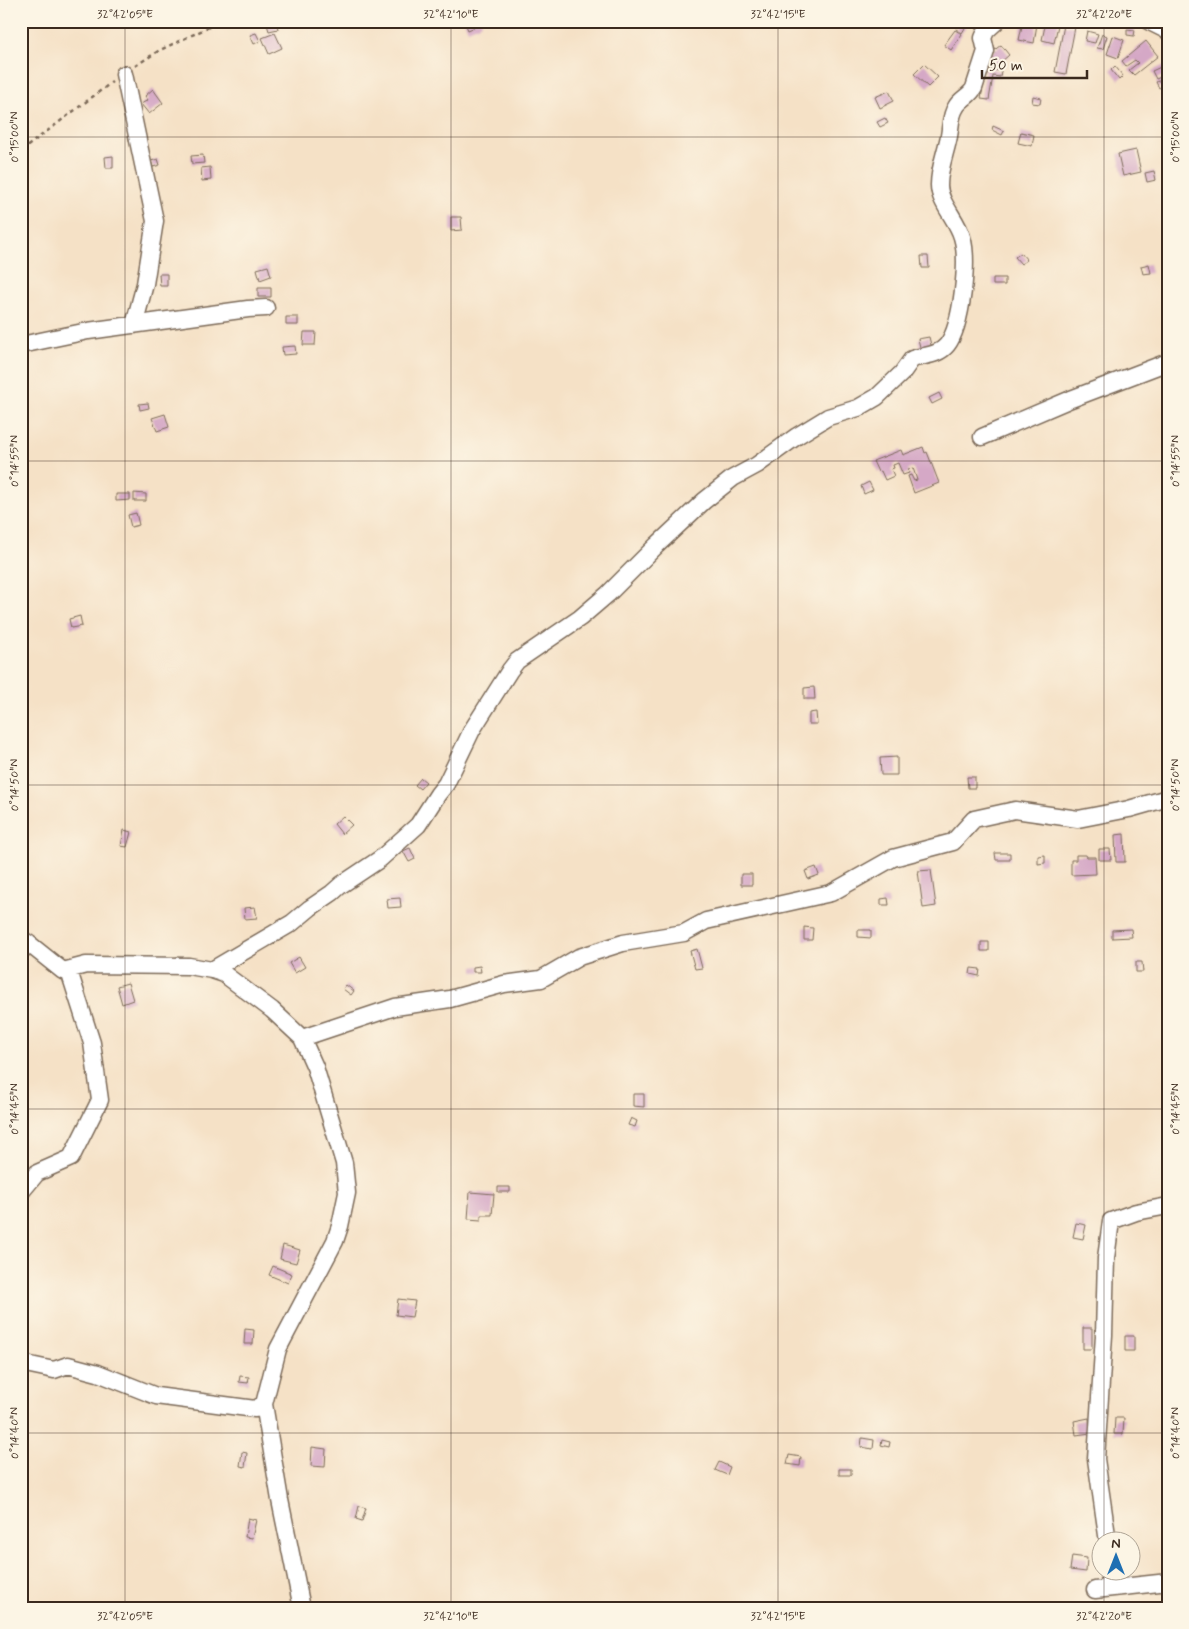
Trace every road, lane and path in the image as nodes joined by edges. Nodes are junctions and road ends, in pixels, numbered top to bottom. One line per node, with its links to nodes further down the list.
1 (997, 21): 12 (street)
2 (1148, 21): 3 (street)
3 (1168, 31)
4 (124, 74): 6 (street)
5 (266, 308): 6 (street)
6 (134, 325): 7 (street)
7 (21, 345)
8 (1168, 362): 9 (street)
9 (982, 437)
10 (1168, 798): 14 (street)
11 (21, 939): 13 (street)
12 (212, 970): 13 (street); 14 (street)
13 (69, 971): 15 (street)
14 (302, 1038): 18 (street)
15 (21, 1192)
16 (1168, 1206): 19 (street)
17 (21, 1364): 18 (street)
18 (264, 1404): 22 (street)
19 (1107, 1532)
20 (1106, 1582): 21 (street)
21 (1168, 1582)
22 (302, 1608)

